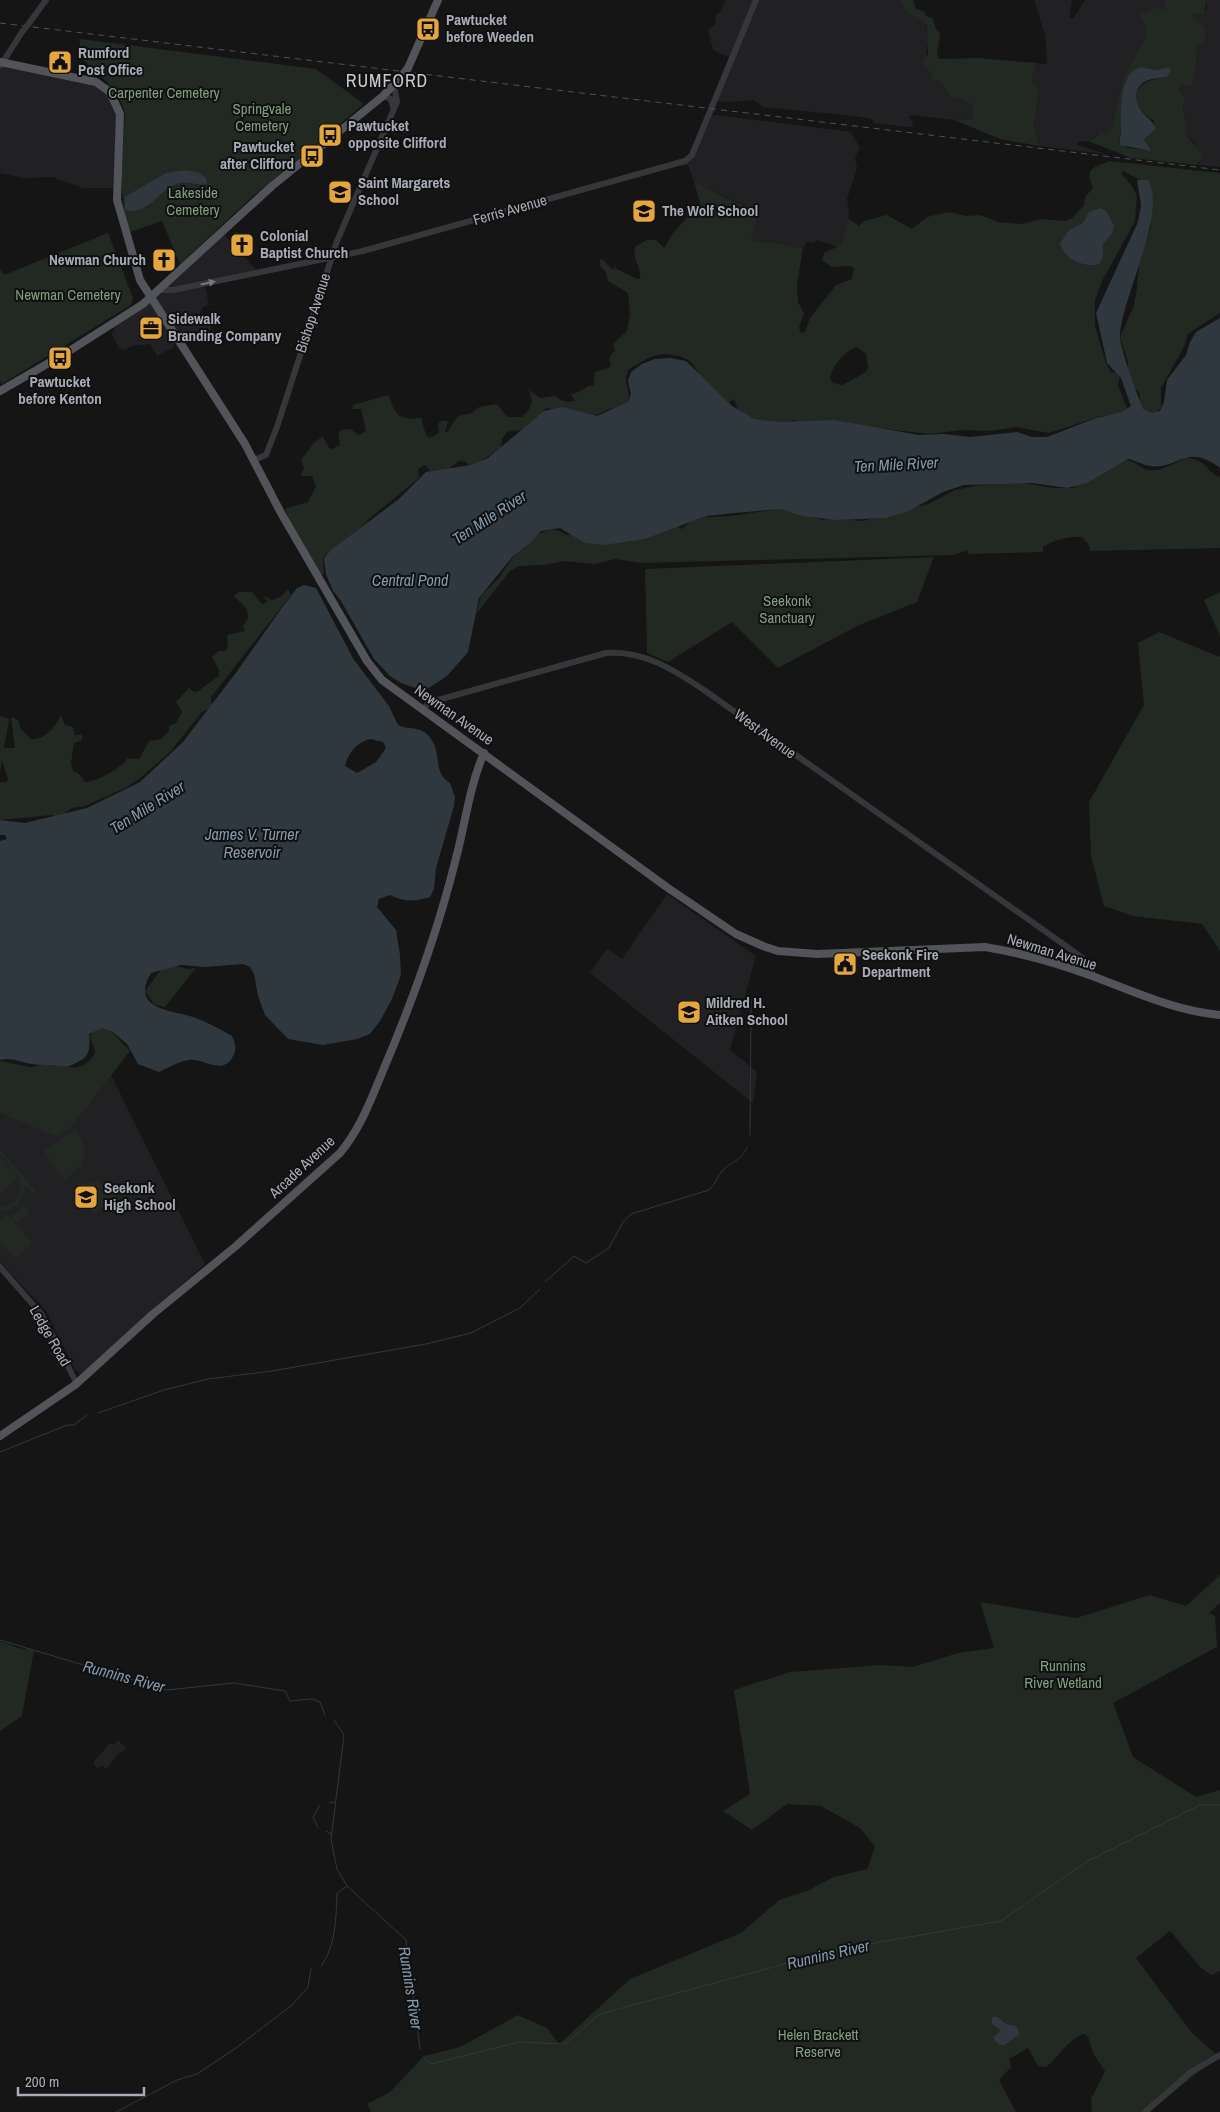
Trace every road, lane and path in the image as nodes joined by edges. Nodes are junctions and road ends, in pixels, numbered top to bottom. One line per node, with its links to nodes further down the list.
1 (46, 0): 4 (street, bridge)
2 (438, 0): 5 (main road, bridge)
3 (756, 0): 8 (street, Ferris Avenue)
4 (1, 63): 10 (main road, Newman Avenue)
5 (394, 86): 6 (main road); 7 (street, Bishop Avenue)
6 (383, 96): 7 (street); 9 (main road)
7 (394, 107): 8 (street, Bishop Avenue)
8 (331, 258): 9 (street, Ferris Avenue, one-way to 8); 12 (street, Bishop Avenue)
9 (160, 290): 10 (main road)
10 (152, 296): 11 (main road); 12 (main road, Newman Avenue)
11 (0, 391)
12 (254, 460): 13 (main road, Newman Avenue)
13 (422, 710): 14 (main road, Newman Avenue); 15 (street, West Avenue)
14 (484, 753): 17 (main road, Newman Avenue); 21 (main road, Arcade Avenue)
15 (1073, 952): 16 (street, West Avenue); 17 (street)
16 (1082, 958): 17 (street); 18 (street, West Avenue)
17 (1074, 970): 18 (main road, Newman Avenue)
18 (1095, 977): 19 (main road, Newman Avenue)
19 (1220, 1015)
20 (0, 1267): 21 (street, Ledge Road)
21 (77, 1384): 22 (main road, Arcade Avenue)
22 (0, 1436)
23 (1220, 2055): 24 (street)
24 (1145, 2112)

